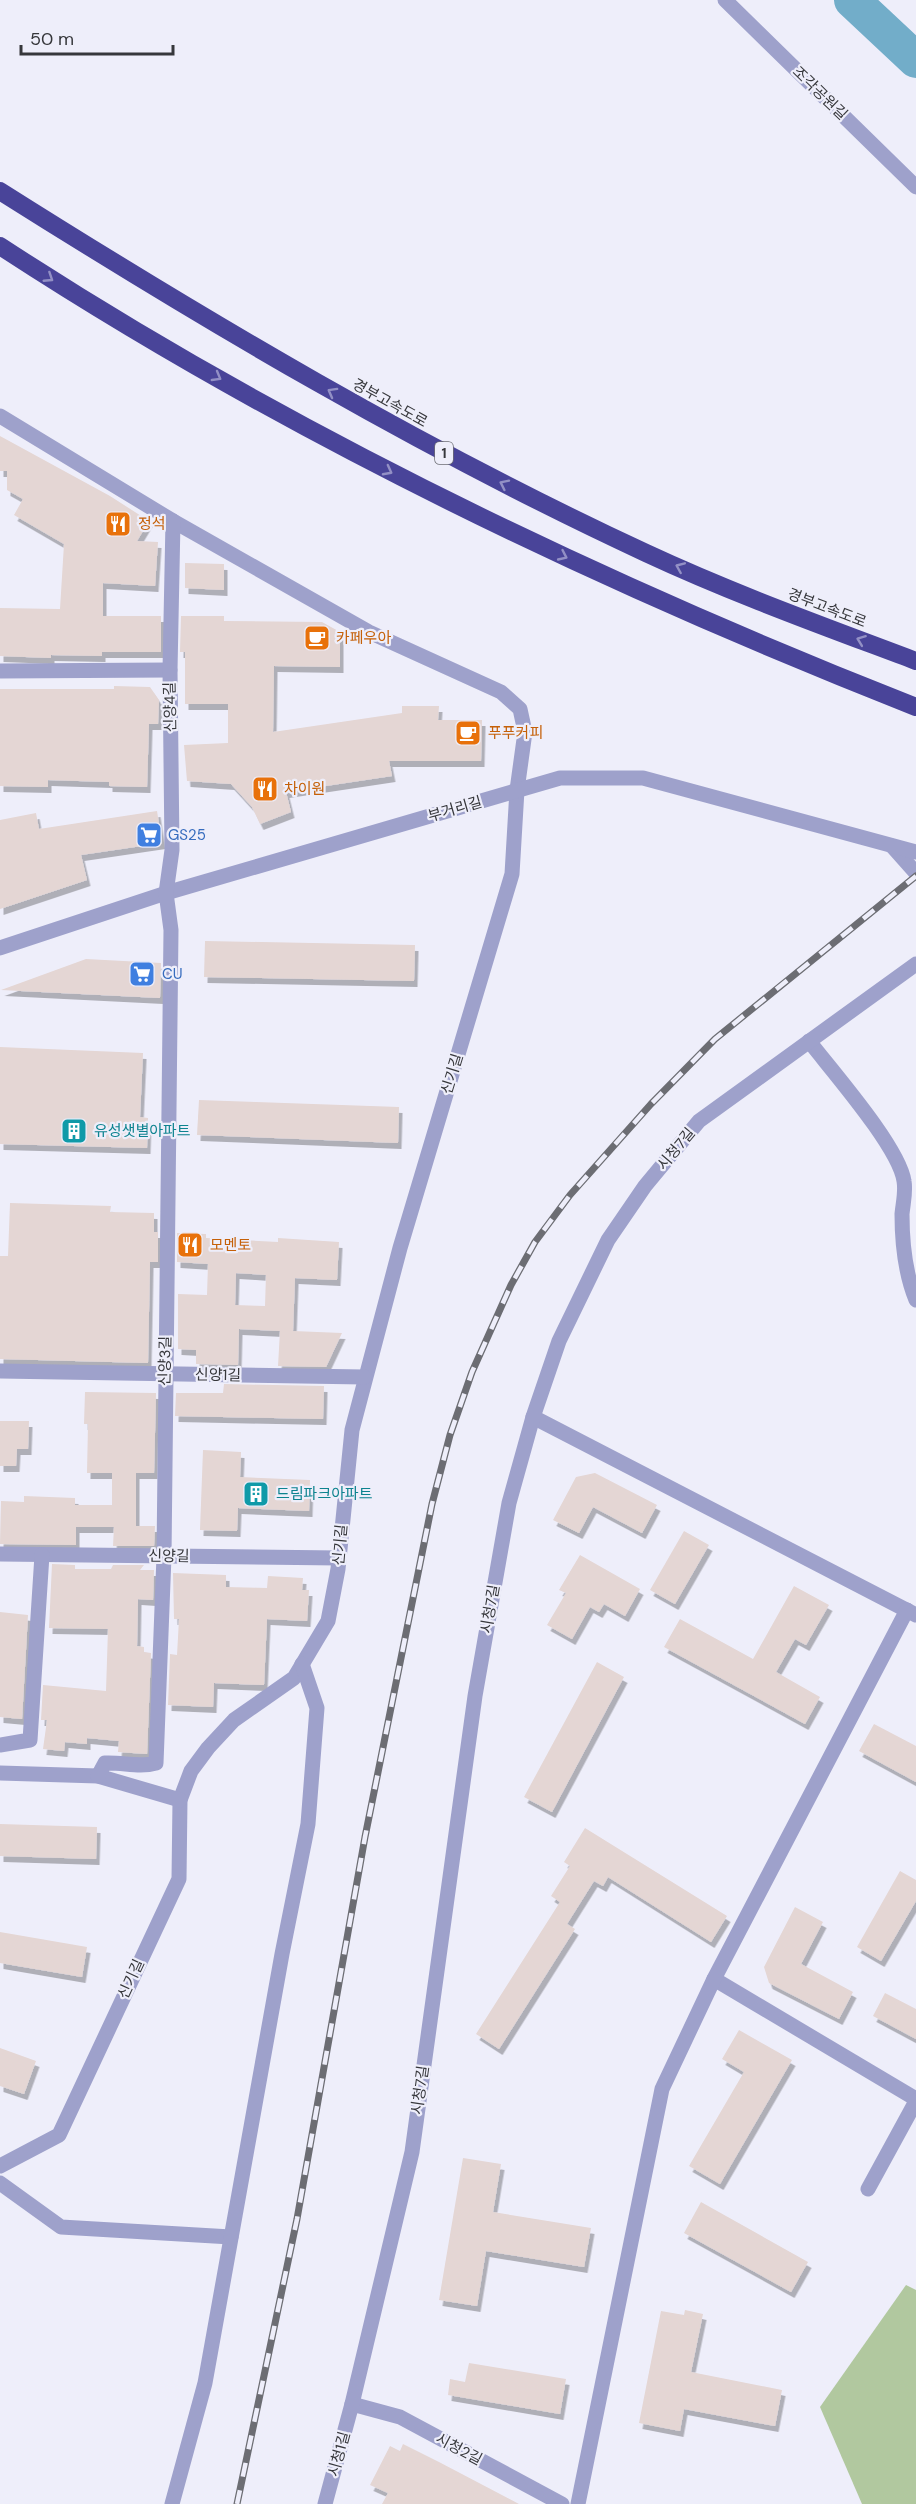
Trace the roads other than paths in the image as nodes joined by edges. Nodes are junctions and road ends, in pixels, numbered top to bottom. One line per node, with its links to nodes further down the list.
1 (725, 0): 2 (street, 조각공원길)
2 (916, 187)
3 (0, 190): 7 (highway, 경부고속도로 / 1, one-way to 3)
4 (0, 246): 10 (highway, one-way to 10)
5 (0, 416): 6 (street, 신기길)
6 (173, 521): 8 (street, 신양4길); 11 (street, 신기길)
7 (916, 661)
8 (170, 670): 9 (street); 15 (street, 신양4길)
9 (0, 671)
10 (916, 707)
11 (517, 790): 12 (street, 부거리길); 15 (street, 부거리길); 25 (street, 신기길)
12 (892, 846): 13 (street, 부거리길); 14 (street)
13 (916, 852)
14 (916, 873)
15 (166, 893): 16 (street, 부거리길); 24 (street, 신양3길)
16 (0, 948)
17 (916, 951): 20 (street)
18 (916, 964): 20 (street, 시청7길)
19 (916, 971): 20 (street)
20 (890, 981): 21 (street, 시청7길)
21 (809, 1041): 22 (street); 26 (street, 시청7길)
22 (916, 1300)
23 (0, 1371): 24 (street, 신양1길)
24 (165, 1374): 25 (street, 신양1길); 29 (street, 신양3길)
25 (364, 1377): 30 (street, 신기길)
26 (533, 1417): 31 (street); 43 (street, 시청7길)
27 (0, 1554): 28 (street, 신양길)
28 (42, 1555): 29 (street, 신양길); 33 (street)
29 (164, 1556): 30 (street, 신양길); 35 (street, 신양3길)
30 (339, 1558): 32 (street, 신기길)
31 (911, 1613): 37 (street)
32 (302, 1664): 36 (street, 신기길); 42 (street)
33 (0, 1744)
34 (0, 1773): 35 (street)
35 (98, 1776): 36 (street)
36 (180, 1800): 39 (street, 신기길)
37 (714, 1979): 38 (street); 47 (street)
38 (916, 2100): 41 (street)
39 (0, 2166)
40 (0, 2183): 42 (street)
41 (868, 2189)
42 (231, 2236): 44 (street)
43 (352, 2404): 45 (street, 시청1길); 46 (street, 시청2길)
44 (172, 2504)
45 (325, 2504)
46 (562, 2504)
47 (578, 2504)

